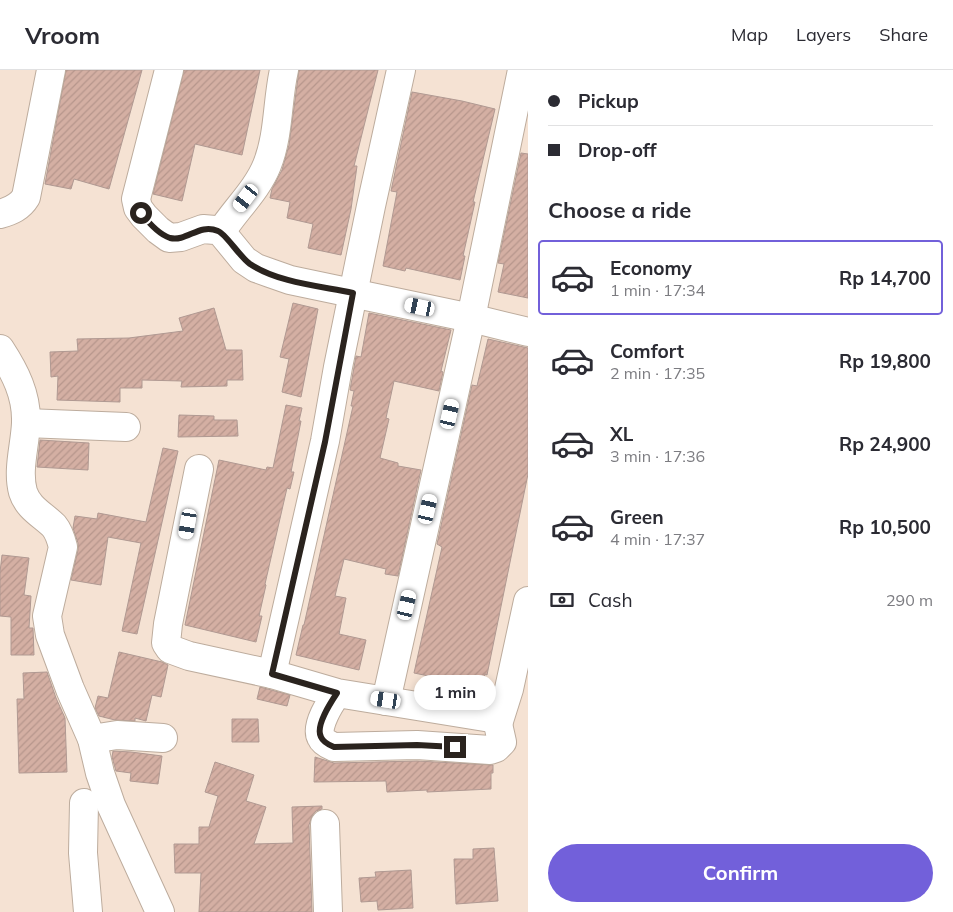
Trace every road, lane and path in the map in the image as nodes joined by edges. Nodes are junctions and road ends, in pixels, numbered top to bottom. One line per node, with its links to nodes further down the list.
1 (51, 70): 6 (street)
2 (169, 70): 7 (street)
3 (284, 70): 7 (street)
4 (401, 70): 8 (street)
5 (522, 70): 9 (street)
6 (0, 214)
7 (221, 232): 8 (street)
8 (353, 293): 9 (street); 16 (street)
9 (471, 318): 10 (street); 18 (street)
10 (528, 332)
11 (0, 349): 12 (street)
12 (26, 423): 13 (street); 20 (street)
13 (126, 427)
14 (199, 469): 16 (street)
15 (528, 601): 19 (street)
16 (272, 674): 17 (street)
17 (337, 693): 18 (street); 19 (street)
18 (386, 700): 19 (street)
19 (498, 724)
20 (92, 738): 21 (street); 25 (street)
21 (163, 738)
22 (84, 803): 24 (street)
23 (324, 824): 26 (street)
24 (88, 912)
25 (160, 912)
26 (328, 912)

